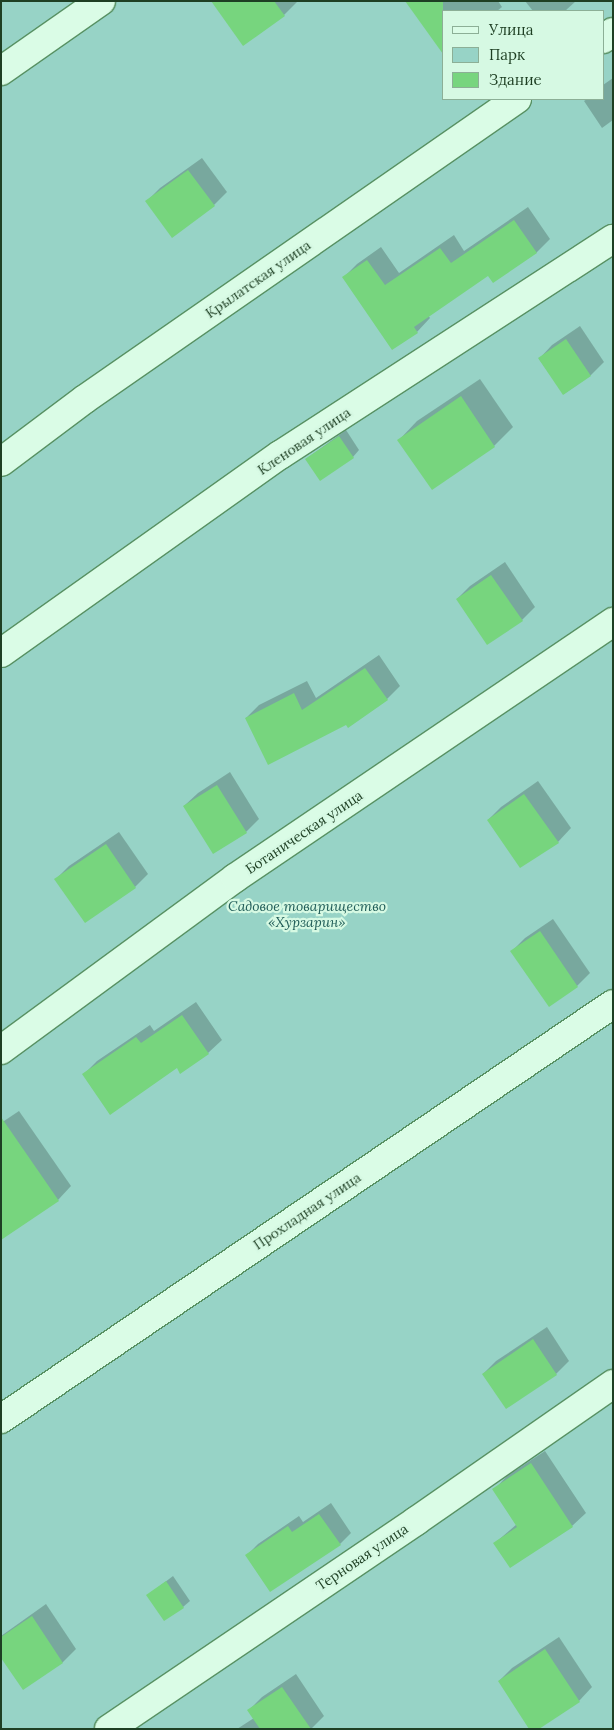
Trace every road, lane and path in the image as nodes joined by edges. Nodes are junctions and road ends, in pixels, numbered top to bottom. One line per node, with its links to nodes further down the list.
1 (101, 1): 2 (street)
2 (1, 71)
3 (516, 100): 5 (street, Крылатская улица)
4 (613, 239): 7 (street, Кленовая улица)
5 (1, 462)
6 (613, 622): 9 (street, Ботаническая улица)
7 (1, 653)
8 (613, 1004): 11 (street, Прохладная улица)
9 (1, 1050)
10 (613, 1384): 12 (street, Терновая улица)
11 (1, 1419)
12 (109, 1729)

